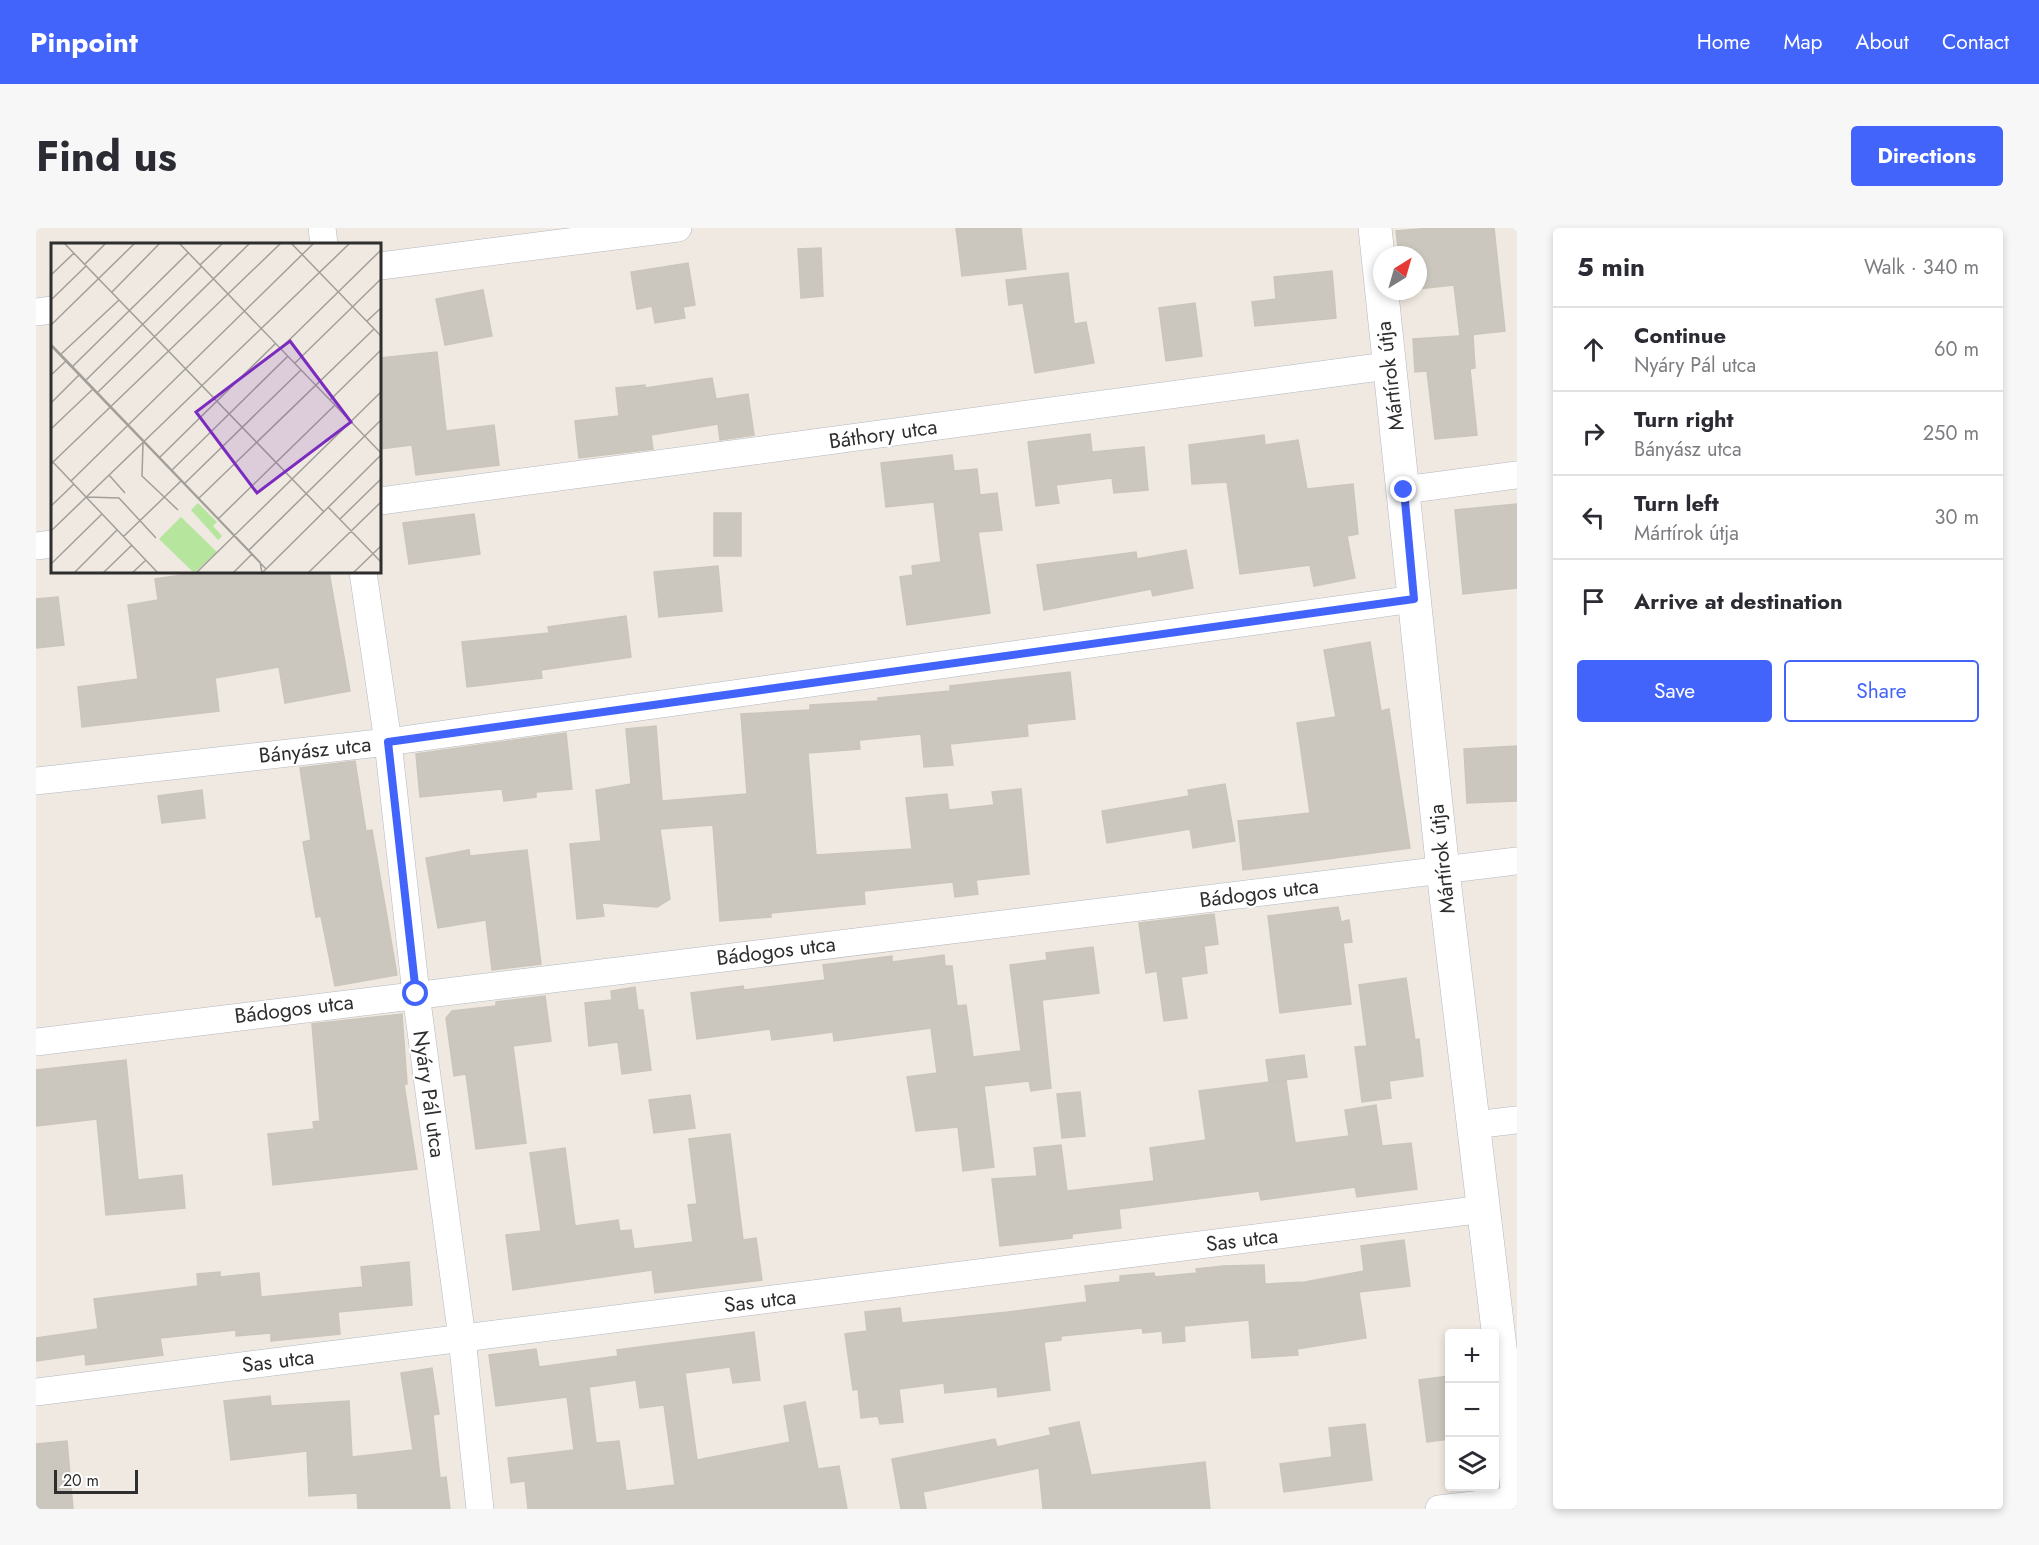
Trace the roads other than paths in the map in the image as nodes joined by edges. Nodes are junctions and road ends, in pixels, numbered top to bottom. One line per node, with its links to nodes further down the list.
1 (322, 228): 4 (street)
2 (678, 228): 5 (street)
3 (1375, 228): 8 (street, Mártírok útja)
4 (324, 243)
5 (381, 266)
6 (51, 310): 7 (street)
7 (36, 312)
8 (1387, 366): 10 (street, Mártírok útja); 11 (street, Báthory utca)
9 (1517, 475): 10 (street)
10 (1404, 490): 15 (street, Mártírok útja)
11 (381, 501)
12 (51, 544): 13 (street)
13 (36, 546)
14 (363, 573): 16 (street, Nyáry Pál utca)
15 (1414, 599): 16 (street, Bányász utca); 19 (street, Mártírok útja)
16 (388, 742): 17 (street, Bányász utca); 20 (street, Nyáry Pál utca)
17 (36, 781)
18 (1517, 861): 19 (street, Bádogos utca)
19 (1443, 871): 20 (street, Bádogos utca); 23 (street, Mártírok útja)
20 (416, 994): 21 (street, Bádogos utca); 25 (street, Nyáry Pál utca)
21 (36, 1042)
22 (1517, 1120): 23 (street)
23 (1474, 1125): 24 (street, Mártírok útja)
24 (1484, 1209): 25 (street, Sas utca); 27 (street, Mártírok útja)
25 (462, 1338): 26 (street, Sas utca); 29 (street, Nyáry Pál utca)
26 (36, 1392)
27 (1517, 1489)
28 (1517, 1500): 30 (street)
29 (480, 1509)
30 (1439, 1509)

